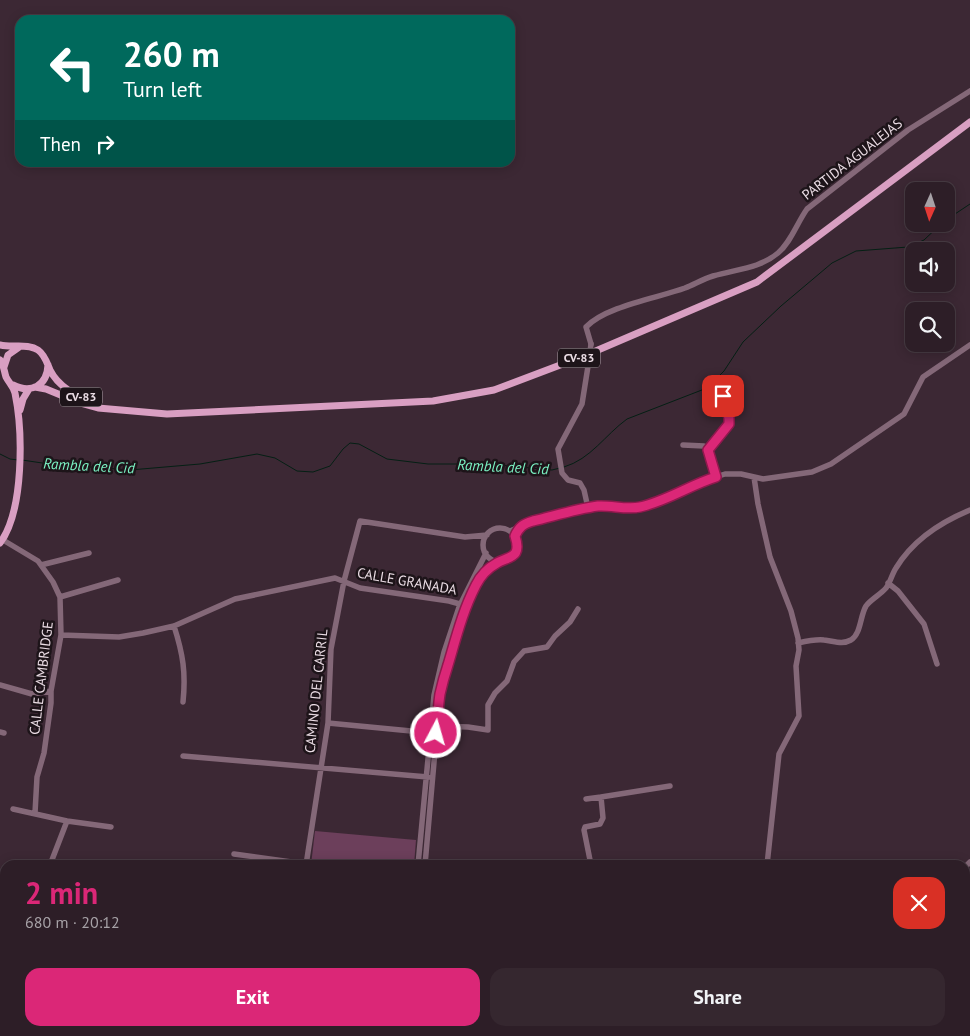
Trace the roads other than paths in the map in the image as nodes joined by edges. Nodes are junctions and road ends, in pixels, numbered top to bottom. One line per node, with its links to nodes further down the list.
1 (970, 91): 18 (street, PARTIDA AGUALEJAS, bridge)
2 (970, 122): 12 (main road, CV-83)
3 (0, 345): 5 (main road, CV-83)
4 (970, 345): 17 (street)
5 (18, 347): 7 (main road, CV-83); 8 (main road)
6 (0, 360): 8 (main road)
7 (48, 364): 10 (main road, CV-83); 12 (main road, CV-83)
8 (4, 367): 9 (main road)
9 (12, 385): 10 (main road, CV-83); 13 (main road)
10 (32, 388): 12 (main road, CV-83); 13 (main road)
11 (723, 396): 15 (street)
12 (127, 411)
13 (18, 420): 23 (main road)
14 (682, 445): 15 (street)
15 (708, 450): 16 (street)
16 (716, 477): 17 (street); 18 (street)
17 (754, 477): 37 (street)
18 (588, 508): 20 (street)
19 (970, 510): 31 (street)
20 (513, 534): 21 (street); 27 (street)
21 (487, 535): 22 (street); 24 (street)
22 (465, 537): 24 (street); 30 (street, CAMINO DEL CARRIL)
23 (1, 541): 28 (street, CALLE CAMBRIDGE)
24 (483, 546): 26 (street)
25 (89, 553): 28 (street)
26 (486, 553): 27 (street); 33 (street)
27 (499, 562): 33 (street)
28 (41, 565): 32 (street, CALLE CAMBRIDGE)
29 (118, 580): 32 (street)
30 (344, 581): 33 (street, CALLE GRANADA); 35 (street); 42 (street, CAMINO DEL CARRIL)
31 (888, 583): 37 (street); 38 (street)
32 (60, 597): 36 (street, CALLE CAMBRIDGE)
33 (464, 605): 43 (street); 43 (street)
34 (578, 609): 43 (street)
35 (174, 626): 36 (street); 41 (street)
36 (61, 635): 40 (street, CALLE CAMBRIDGE)
37 (798, 643): 61 (street)
38 (937, 664)
39 (0, 685): 40 (street)
40 (51, 691): 51 (street, CALLE CAMBRIDGE)
41 (183, 702)
42 (328, 723): 43 (street); 45 (street, CAMINO DEL CARRIL)
43 (434, 730): 46 (street)
44 (183, 756): 45 (street)
45 (321, 767): 46 (street); 57 (street, CAMINO DEL CARRIL)
46 (429, 777): 58 (street); 59 (street)
47 (670, 786): 48 (street)
48 (601, 797): 49 (street); 60 (street)
49 (586, 799)
50 (13, 809): 51 (street)
51 (35, 813): 52 (street)
52 (67, 821): 53 (street); 55 (street)
53 (111, 827)
54 (234, 854): 56 (street)
55 (52, 860)
56 (273, 860)
57 (307, 860)
58 (419, 860)
59 (425, 860)
60 (590, 860)
61 (768, 860)

